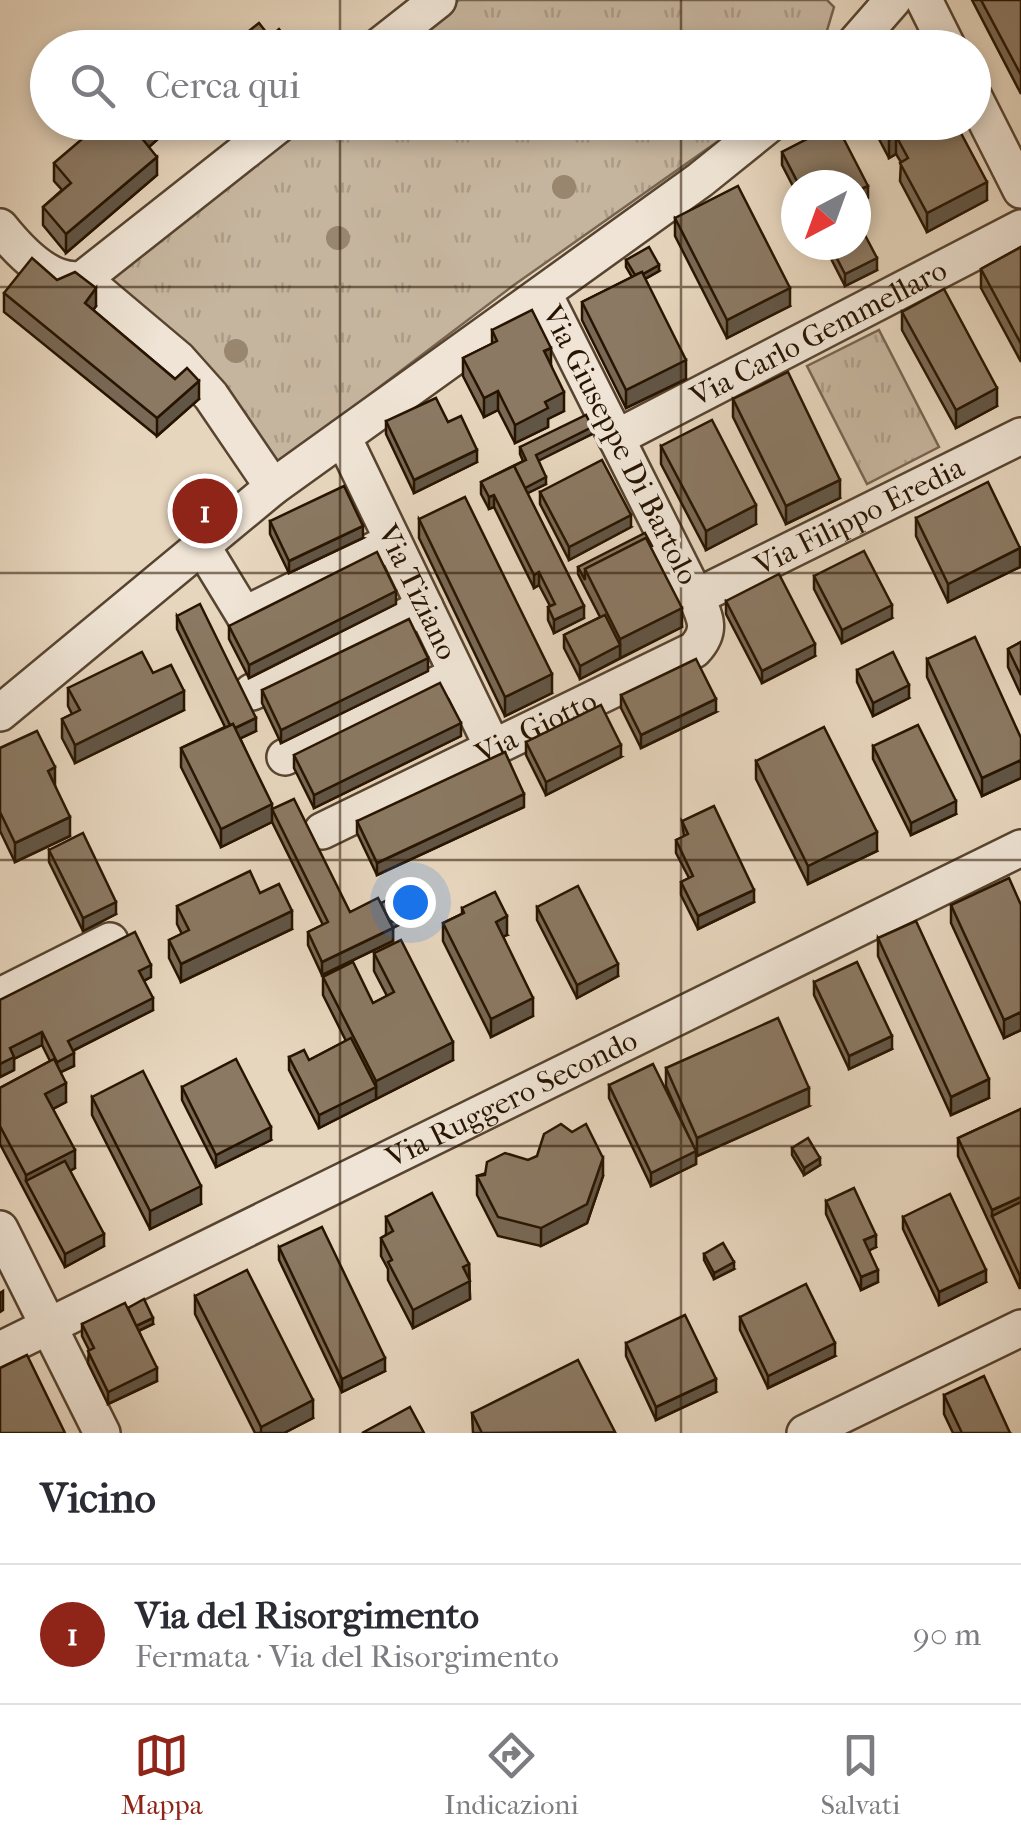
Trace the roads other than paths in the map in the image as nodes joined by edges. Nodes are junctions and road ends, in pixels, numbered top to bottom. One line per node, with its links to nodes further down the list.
1 (438, 0): 4 (street)
2 (893, 0): 5 (street)
3 (924, 0): 6 (street)
4 (400, 30)
5 (867, 30)
6 (939, 30)
7 (991, 131): 10 (street)
8 (259, 140): 13 (street)
9 (748, 140): 14 (street)
10 (1021, 190)
11 (0, 227): 13 (street)
12 (1021, 228): 17 (street, Via Carlo Gemmellaro)
13 (84, 280): 18 (street)
14 (544, 294): 16 (street); 17 (street, Via Giuseppe Di Bartolo)
15 (1021, 436): 21 (street, Via Filippo Eredia)
16 (343, 437): 18 (street); 19 (street, Via Tiziano)
17 (616, 438): 21 (street, Via Giuseppe Di Bartolo)
18 (273, 488): 20 (street)
19 (393, 541): 20 (street); 22 (street, Via Tiziano)
20 (202, 546): 25 (street)
21 (696, 597): 26 (street, Via Giotto)
22 (425, 607): 23 (street, Via Tiziano); 24 (street)
23 (457, 674): 26 (street, Via Tiziano); 27 (street)
24 (252, 692)
25 (0, 713)
26 (493, 748): 28 (street, Via Giotto)
27 (285, 758)
28 (322, 831)
29 (1021, 848): 33 (street, Via Ruggero Secondo)
30 (110, 941): 31 (street)
31 (0, 996)
32 (0, 1229): 33 (street)
33 (48, 1326): 35 (street, Via Ruggero Secondo); 36 (street)
34 (1021, 1328): 37 (street)
35 (0, 1350)
36 (102, 1433)
37 (806, 1433)

